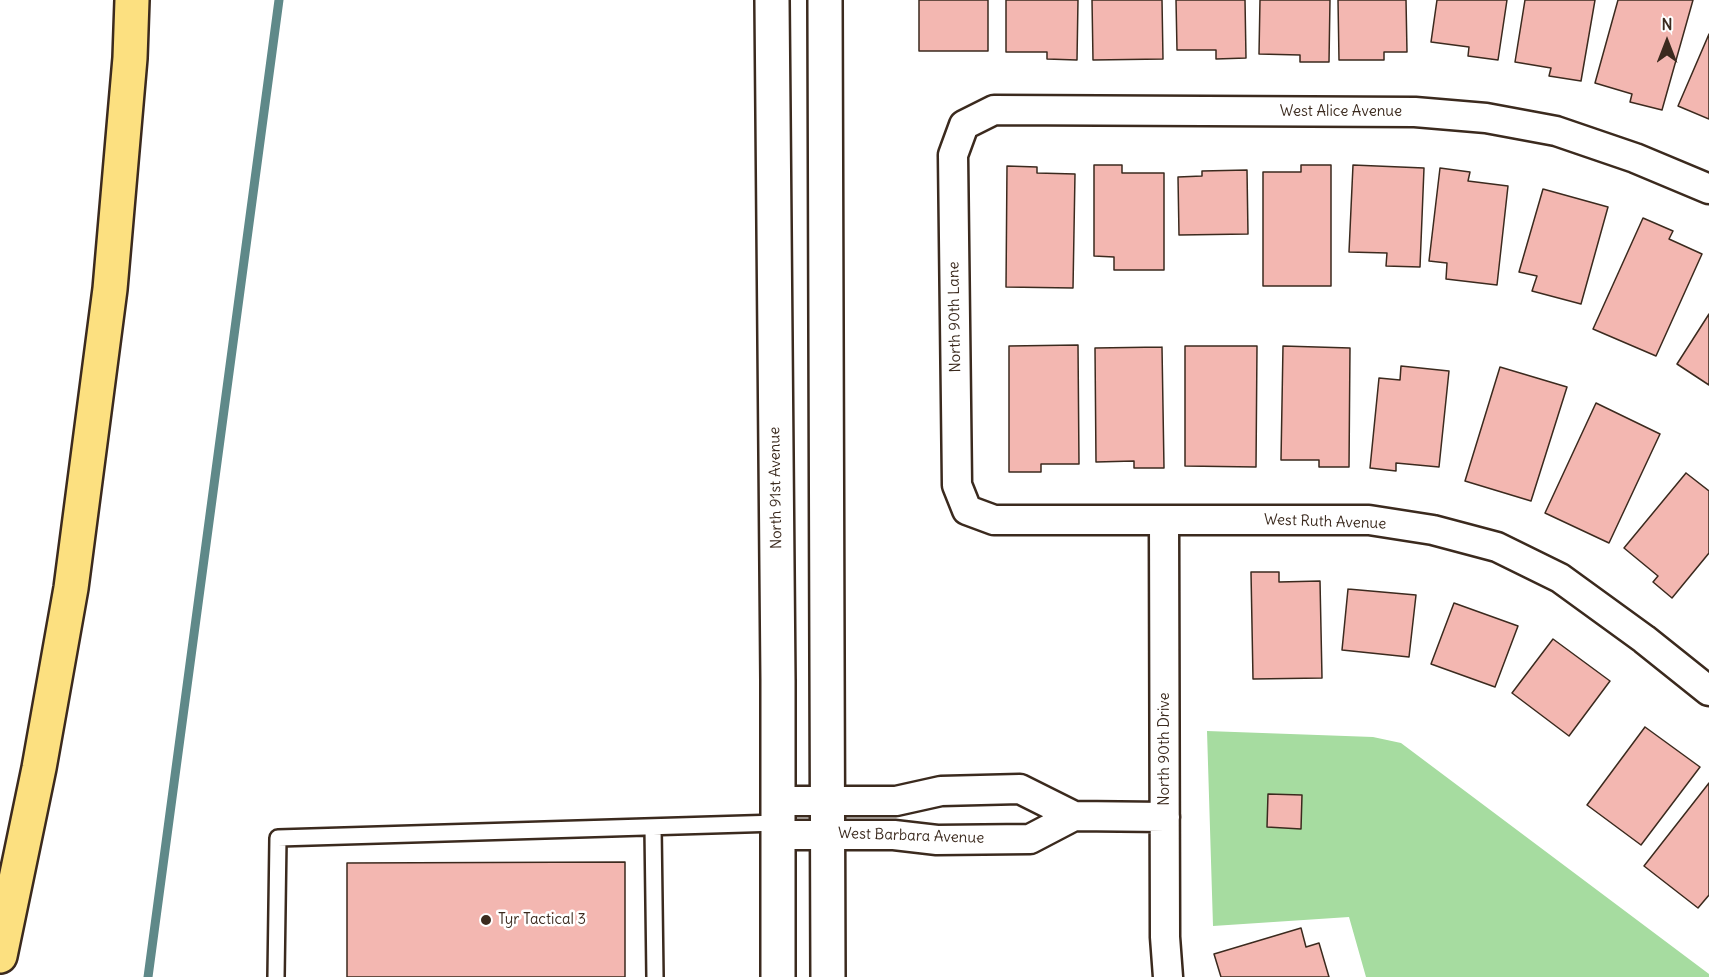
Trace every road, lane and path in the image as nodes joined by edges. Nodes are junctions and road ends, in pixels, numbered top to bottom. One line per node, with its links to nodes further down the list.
1 (132, 0): 15 (highway)
2 (772, 0): 12 (main road, North 91st Avenue)
3 (825, 0): 9 (main road)
4 (964, 125): 5 (street, West Alice Avenue); 6 (street, North 90th Lane)
5 (1709, 189)
6 (967, 510): 7 (street, West Ruth Avenue)
7 (1164, 520): 8 (street, West Ruth Avenue); 11 (street, North 90th Drive)
8 (1709, 691)
9 (827, 801): 10 (street, West Barbara Avenue); 12 (street, West Barbara Avenue); 14 (main road)
10 (1074, 816): 11 (street, West Barbara Avenue); 14 (street, West Barbara Avenue)
11 (1165, 817): 20 (street, North 90th Drive)
12 (778, 820): 13 (lane); 14 (street, West Barbara Avenue); 18 (main road, North 91st Avenue)
13 (653, 827): 16 (lane); 17 (lane)
14 (828, 834): 19 (main road)
15 (0, 956)
16 (276, 977)
17 (655, 977)
18 (778, 977)
19 (828, 977)
20 (1168, 977)

